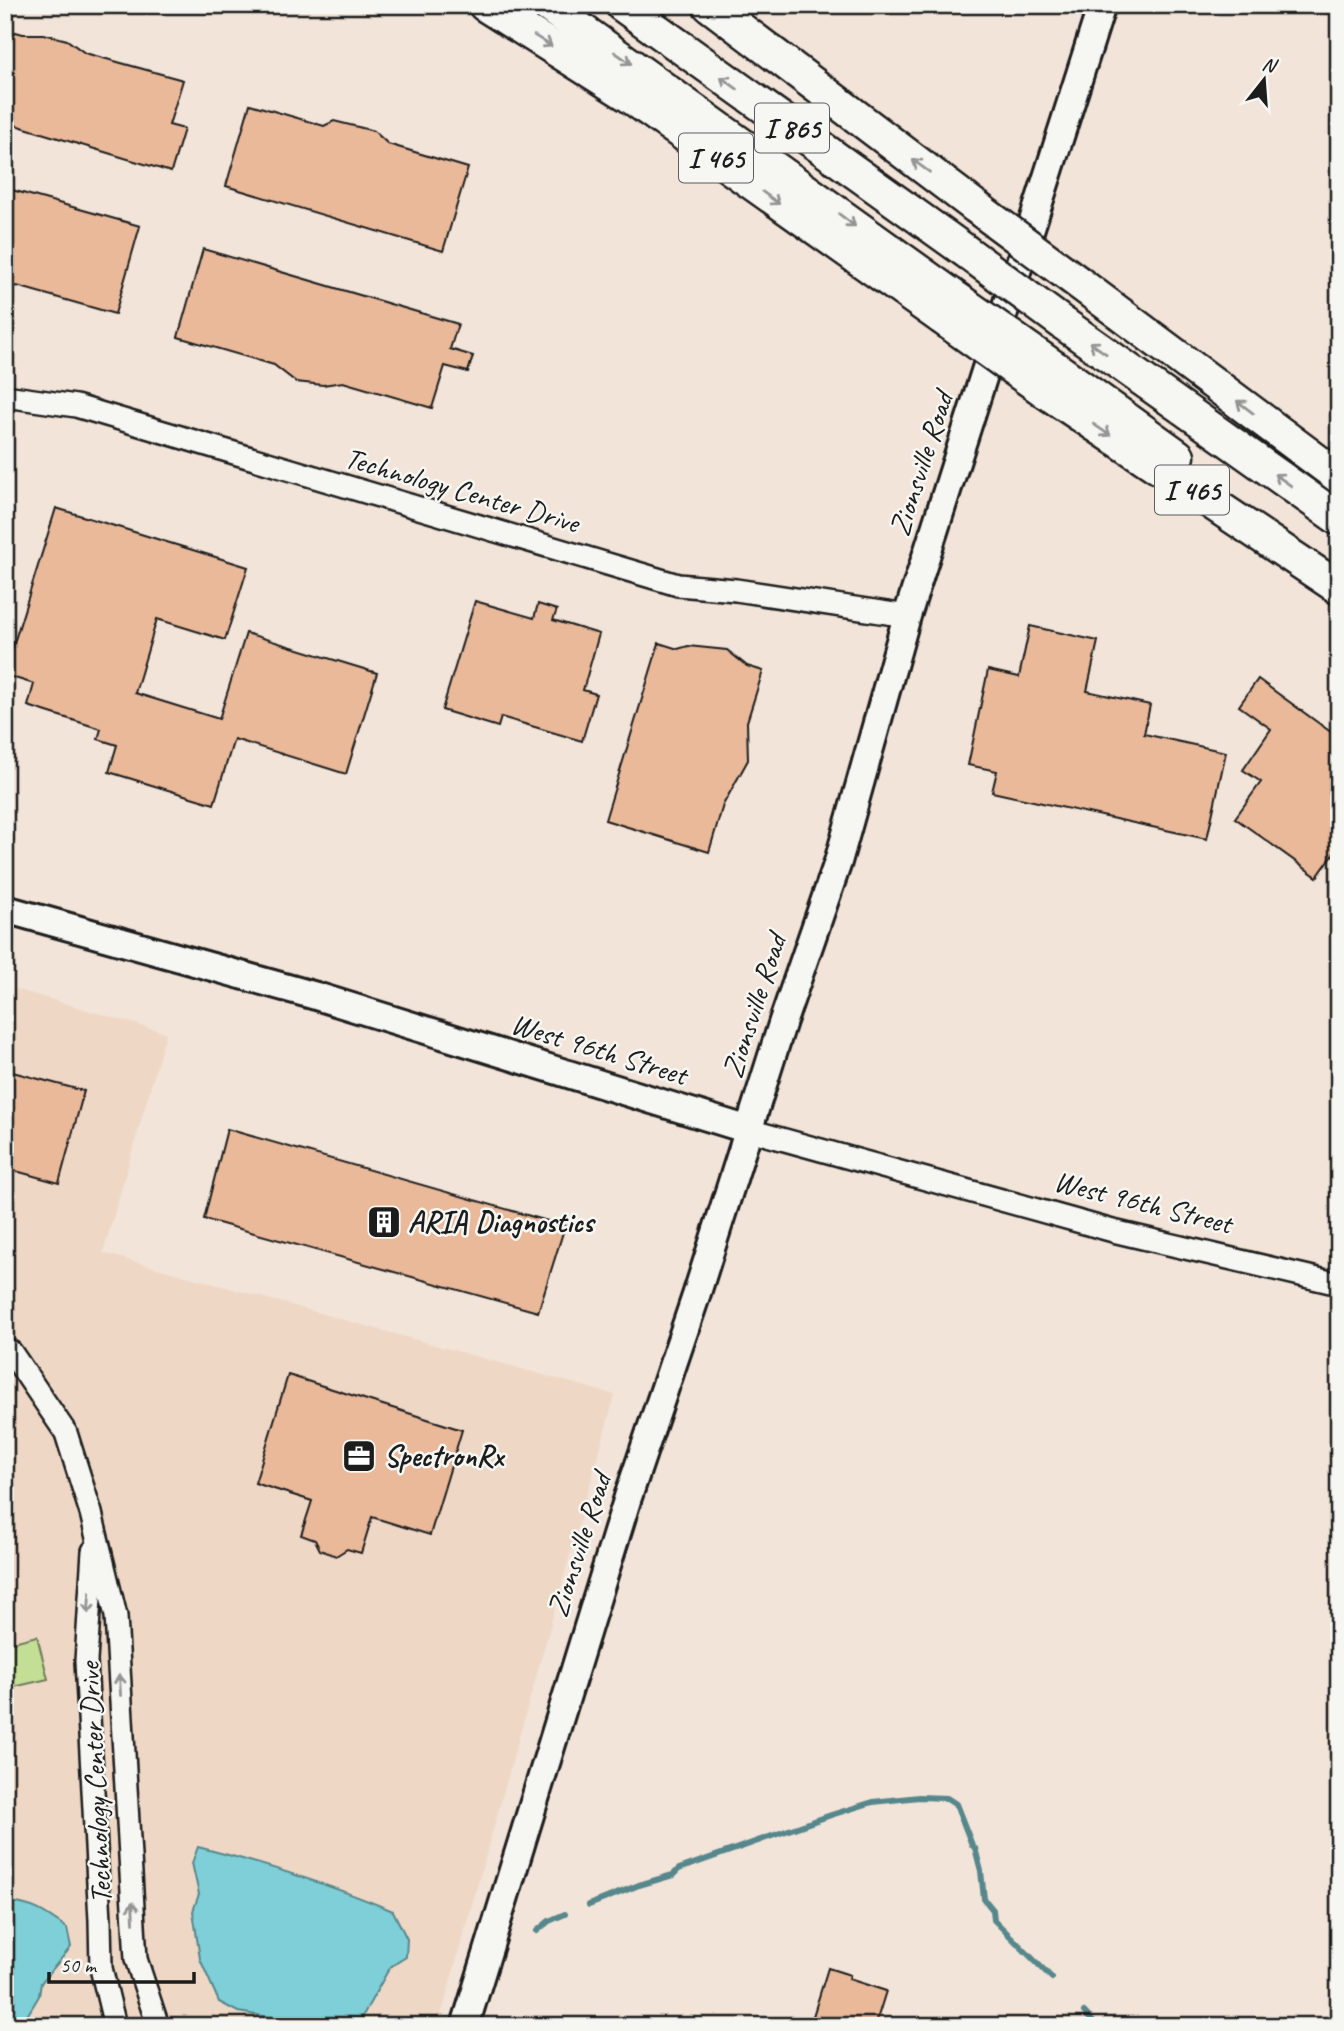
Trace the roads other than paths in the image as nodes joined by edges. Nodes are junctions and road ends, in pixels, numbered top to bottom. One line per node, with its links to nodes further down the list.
1 (485, 5): 6 (highway, I 465, one-way to 6)
2 (547, 5): 6 (highway, I 865, one-way to 6)
3 (622, 5): 10 (highway, I 865, one-way to 3, bridge)
4 (709, 5): 9 (highway, one-way to 4, bridge)
5 (1102, 5): 13 (main road, Zionsville Road)
6 (945, 305): 7 (highway, I 465, bridge)
7 (1050, 380): 11 (highway); 12 (highway, I 465, one-way to 12)
8 (5, 396): 13 (street, Technology Center Drive)
9 (1339, 477)
10 (1339, 519)
11 (1339, 570)
12 (1339, 588)
13 (907, 616): 15 (main road, Zionsville Road)
14 (5, 909): 15 (main road, West 96th Street)
15 (748, 1130): 16 (street, West 96th Street); 21 (main road, Zionsville Road)
16 (1339, 1284)
17 (5, 1348): 18 (street, Technology Center Drive)
18 (95, 1535): 19 (street, Technology Center Drive, one-way to 19); 20 (street, Technology Center Drive, one-way to 18)
19 (115, 2026)
20 (158, 2026)
21 (465, 2026)

